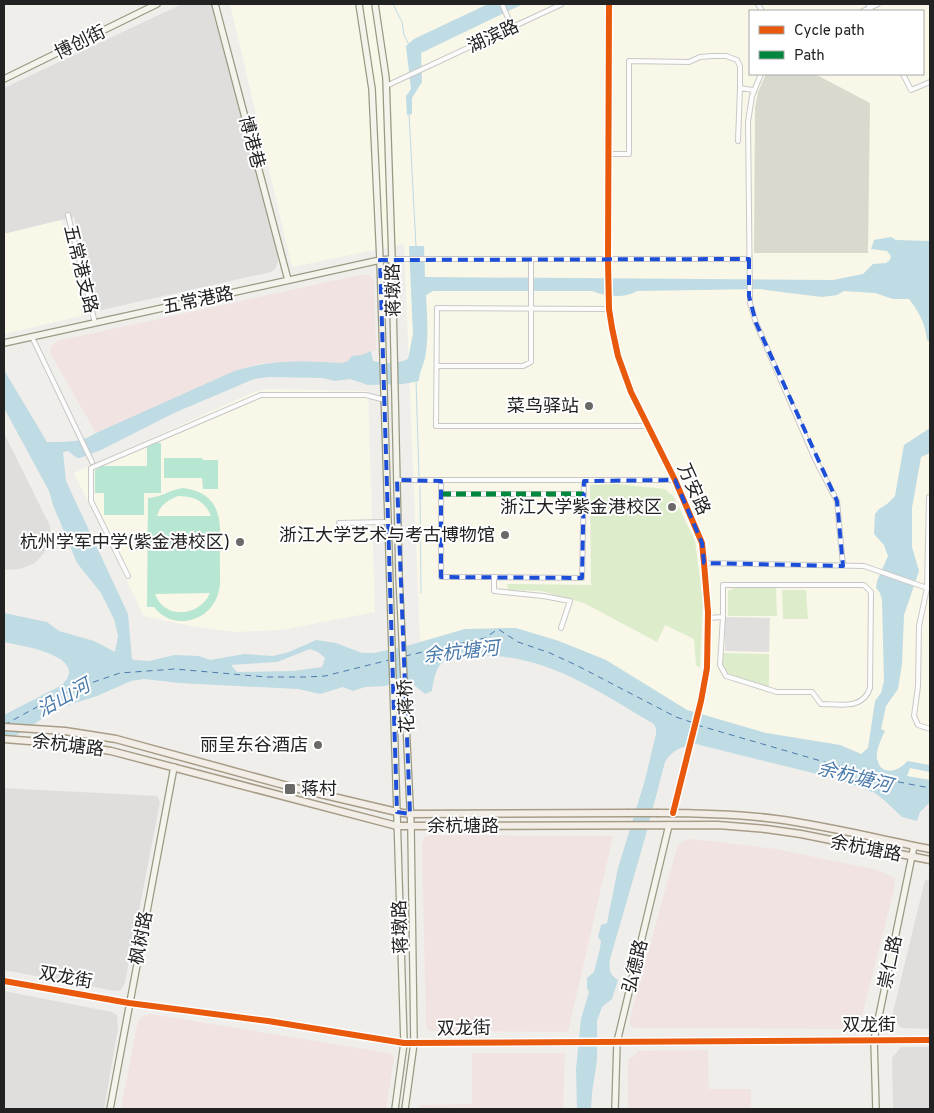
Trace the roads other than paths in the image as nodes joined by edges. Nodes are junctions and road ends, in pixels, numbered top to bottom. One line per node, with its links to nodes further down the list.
1 (157, 4): 13 (street, 博创街)
2 (215, 4): 26 (street, 博港巷)
3 (359, 4): 23 (street, 蒋墩路)
4 (375, 4): 15 (street, 蒋墩路)
5 (502, 4): 10 (street)
6 (562, 4): 10 (street, 湖滨路)
7 (609, 4): 19 (street, 万安路)
8 (878, 4): 9 (street)
9 (870, 8)
10 (512, 25): 15 (street, 湖滨路)
11 (760, 75): 17 (street)
12 (904, 75): 14 (street)
13 (4, 79)
14 (930, 82)
15 (386, 86): 21 (street, 蒋墩路)
16 (740, 88): 17 (street); 18 (street); 19 (street)
17 (753, 90): 22 (street)
18 (738, 141)
19 (609, 154): 25 (street, 万安路)
20 (68, 215): 29 (street, 五常港支路)
21 (392, 259): 23 (street, 五常港路); 24 (street); 36 (street, 蒋墩路)
22 (749, 259): 25 (street); 46 (street)
23 (380, 260): 26 (street, 五常港路); 33 (street, 蒋墩路)
24 (531, 260): 25 (street); 27 (street)
25 (608, 260): 28 (street, 万安路)
26 (288, 280): 29 (street, 五常港路)
27 (532, 309): 28 (street); 32 (street); 32 (street)
28 (609, 309): 34 (street, 万安路)
29 (95, 323): 30 (street, 五常港路)
30 (32, 337): 31 (street, 五常港路); 35 (street)
31 (4, 343)
32 (437, 366): 34 (street)
33 (384, 396): 43 (street, 蒋墩路); 48 (street)
34 (648, 426): 37 (street, 万安路)
35 (92, 462)
36 (397, 480): 38 (street); 49 (street, 蒋墩路)
37 (675, 480): 39 (street); 45 (street, 万安路)
38 (441, 481): 39 (street); 40 (street)
39 (584, 481): 41 (street)
40 (441, 494): 41 (street); 50 (street)
41 (584, 494): 50 (street)
42 (930, 497): 51 (street)
43 (388, 522): 44 (street); 47 (street, 蒋墩路)
44 (339, 523)
45 (704, 563): 46 (street); 53 (street, 万安路)
46 (843, 566): 51 (street)
47 (390, 575): 58 (street, 花蒋桥)
48 (128, 576)
49 (400, 576): 59 (street, 花蒋桥)
50 (494, 577): 54 (street)
51 (929, 589): 56 (street)
52 (723, 617): 52 (street); 53 (street)
53 (708, 618): 62 (street, 万安路)
54 (561, 628)
55 (4, 727): 61 (main road, 余杭塘路)
56 (930, 729)
57 (4, 739): 60 (main road, 余杭塘路)
58 (395, 744): 61 (street, 蒋墩路)
59 (408, 745): 63 (street, 蒋墩路)
60 (174, 767): 65 (main road, 余杭塘路); 72 (street, 枫树路)
61 (397, 812): 63 (main road, 余杭塘路); 65 (street, 蒋墩路)
62 (673, 813): 63 (main road, 余杭塘路, bridge); 67 (main road, 余杭塘路)
63 (410, 814): 66 (street, 蒋墩路)
64 (669, 825): 66 (main road, 余杭塘路); 69 (main road, 余杭塘路); 75 (street, 弘德路)
65 (397, 826): 66 (main road, 余杭塘路); 76 (street, 蒋墩路)
66 (411, 826): 77 (street, 蒋墩路)
67 (914, 846): 68 (main road, 余杭塘路); 69 (street, 崇仁路)
68 (930, 849)
69 (911, 857): 70 (main road, 余杭塘路); 73 (street, 崇仁路)
70 (930, 860)
71 (4, 981): 72 (street, 双龙街)
72 (129, 1003): 76 (street, 双龙街); 78 (street, 枫树路)
73 (874, 1040): 74 (street, 双龙街); 75 (street, 双龙街); 82 (street, 崇仁路)
74 (930, 1040)
75 (617, 1042): 77 (street, 双龙街); 81 (street, 弘德路)
76 (404, 1043): 77 (street, 双龙街); 79 (street, 蒋墩路)
77 (414, 1044): 80 (street, 蒋墩路)
78 (110, 1109)
79 (395, 1109)
80 (405, 1109)
81 (616, 1109)
82 (876, 1109)

